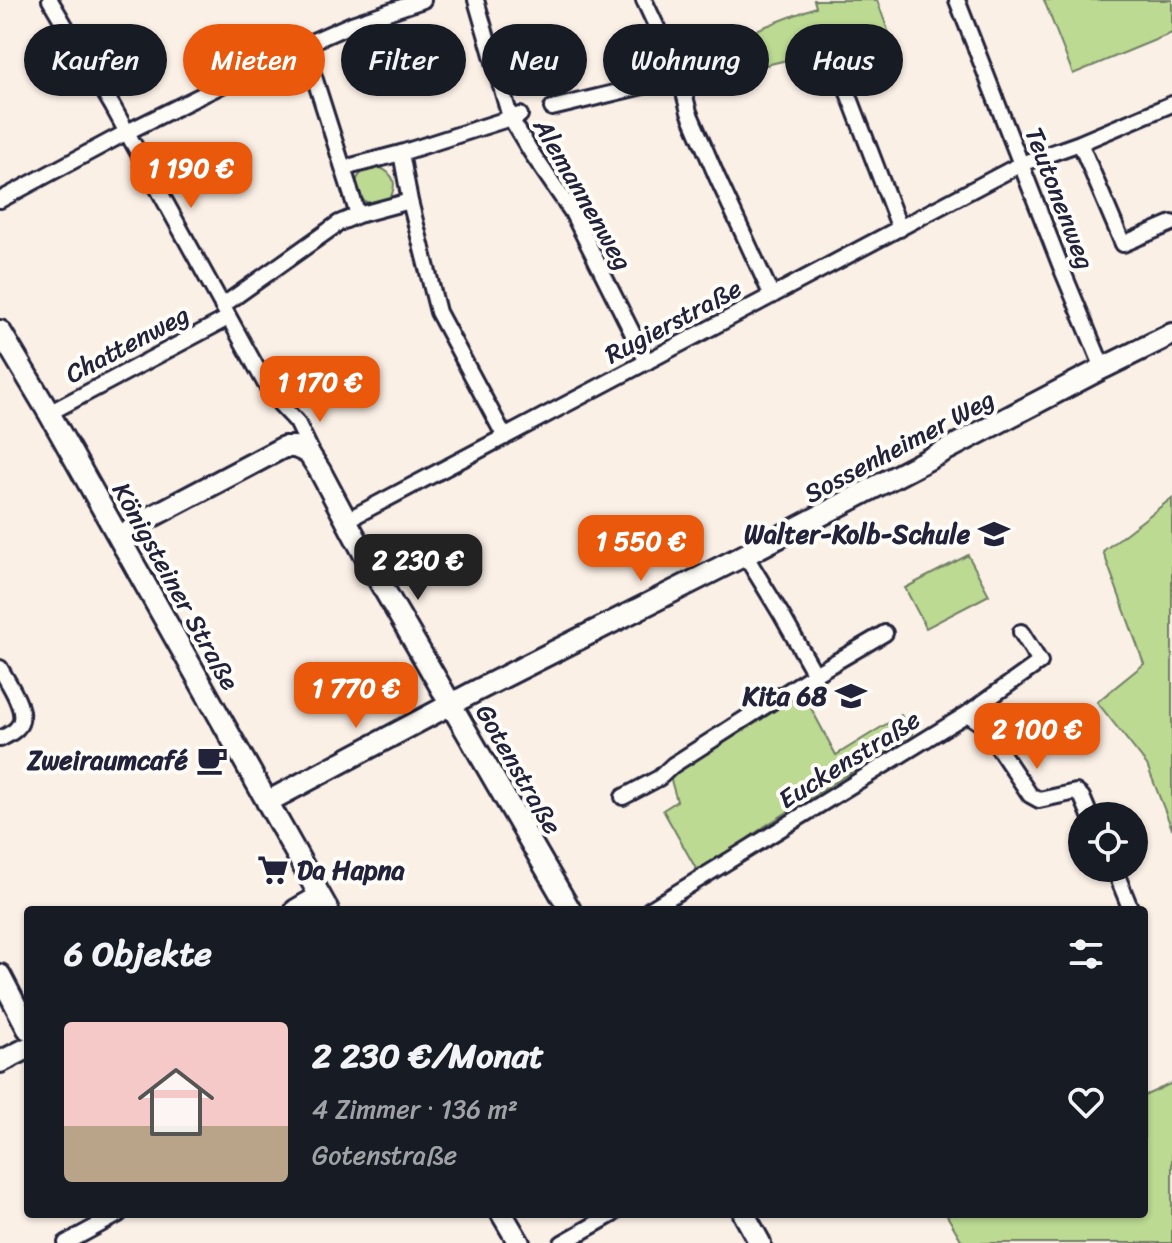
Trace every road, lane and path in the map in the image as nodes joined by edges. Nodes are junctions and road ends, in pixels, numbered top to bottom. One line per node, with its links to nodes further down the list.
1 (50, 0): 16 (street, Gotenstraße)
2 (423, 0): 7 (street)
3 (476, 0): 15 (street, Alemannenweg)
4 (644, 0): 6 (street)
5 (957, 0): 19 (street, Teutonenweg)
6 (656, 24)
7 (325, 36)
8 (200, 96): 16 (street)
9 (321, 96): 20 (street)
10 (603, 96): 14 (street)
11 (685, 96): 26 (street)
12 (849, 96): 25 (street)
13 (1172, 104): 17 (street, Rugierstraße)
14 (552, 108)
15 (515, 116): 18 (street); 30 (street, Alemannenweg)
16 (127, 132): 21 (street); 27 (street, Gotenstraße)
17 (1080, 143): 19 (street, Rugierstraße); 24 (street)
18 (401, 153): 20 (street); 22 (street)
19 (1021, 164): 25 (street, Rugierstraße); 31 (street, Teutonenweg)
20 (344, 168): 23 (street)
21 (0, 200)
22 (410, 201): 23 (street, Chattenweg); 34 (street)
23 (358, 215): 27 (street, Chattenweg)
24 (1172, 223)
25 (900, 229): 26 (street, Rugierstraße)
26 (772, 296): 30 (street, Rugierstraße)
27 (225, 312): 32 (street, Gotenstraße); 33 (street, Chattenweg)
28 (0, 331): 33 (main road, Königsteiner Straße)
29 (1172, 334): 31 (main road, Sossenheimer Weg)
30 (647, 362): 34 (street, Rugierstraße)
31 (1103, 368): 41 (main road, Sossenheimer Weg)
32 (281, 405): 35 (street, Gotenstraße); 36 (street, Gotenstraße)
33 (49, 413): 37 (main road, Königsteiner Straße)
34 (505, 437): 38 (street, Rugierstraße)
35 (284, 447): 36 (main road); 39 (main road)
36 (320, 471): 38 (main road, Gotenstraße)
37 (109, 519): 39 (main road); 40 (main road, Königsteiner Straße)
38 (347, 520): 46 (main road, Gotenstraße)
39 (134, 526): 40 (main road)
40 (124, 547): 50 (main road, Königsteiner Straße)
41 (745, 555): 45 (street); 46 (main road, Sossenheimer Weg)
42 (1021, 632): 47 (street, Euckenstraße)
43 (885, 633): 45 (street)
44 (0, 668): 48 (street)
45 (815, 674): 49 (street)
46 (452, 704): 50 (main road, Sossenheimer Weg); 54 (main road, Gotenstraße)
47 (967, 714): 51 (street); 55 (street, Euckenstraße)
48 (0, 739)
49 (623, 797)
50 (267, 802): 53 (main road, Königsteiner Straße)
51 (1084, 802)
52 (1120, 882): 56 (street)
53 (324, 903)
54 (568, 906)
55 (655, 906)
56 (1129, 906)
57 (0, 975): 58 (main road)
58 (24, 1021)
59 (24, 1050): 60 (main road)
60 (0, 1062)
61 (112, 1218): 65 (street)
62 (504, 1218): 66 (main road)
63 (606, 1218): 67 (street)
64 (746, 1218): 68 (main road)
65 (66, 1243)
66 (519, 1243)
67 (562, 1243)
68 (760, 1243)

